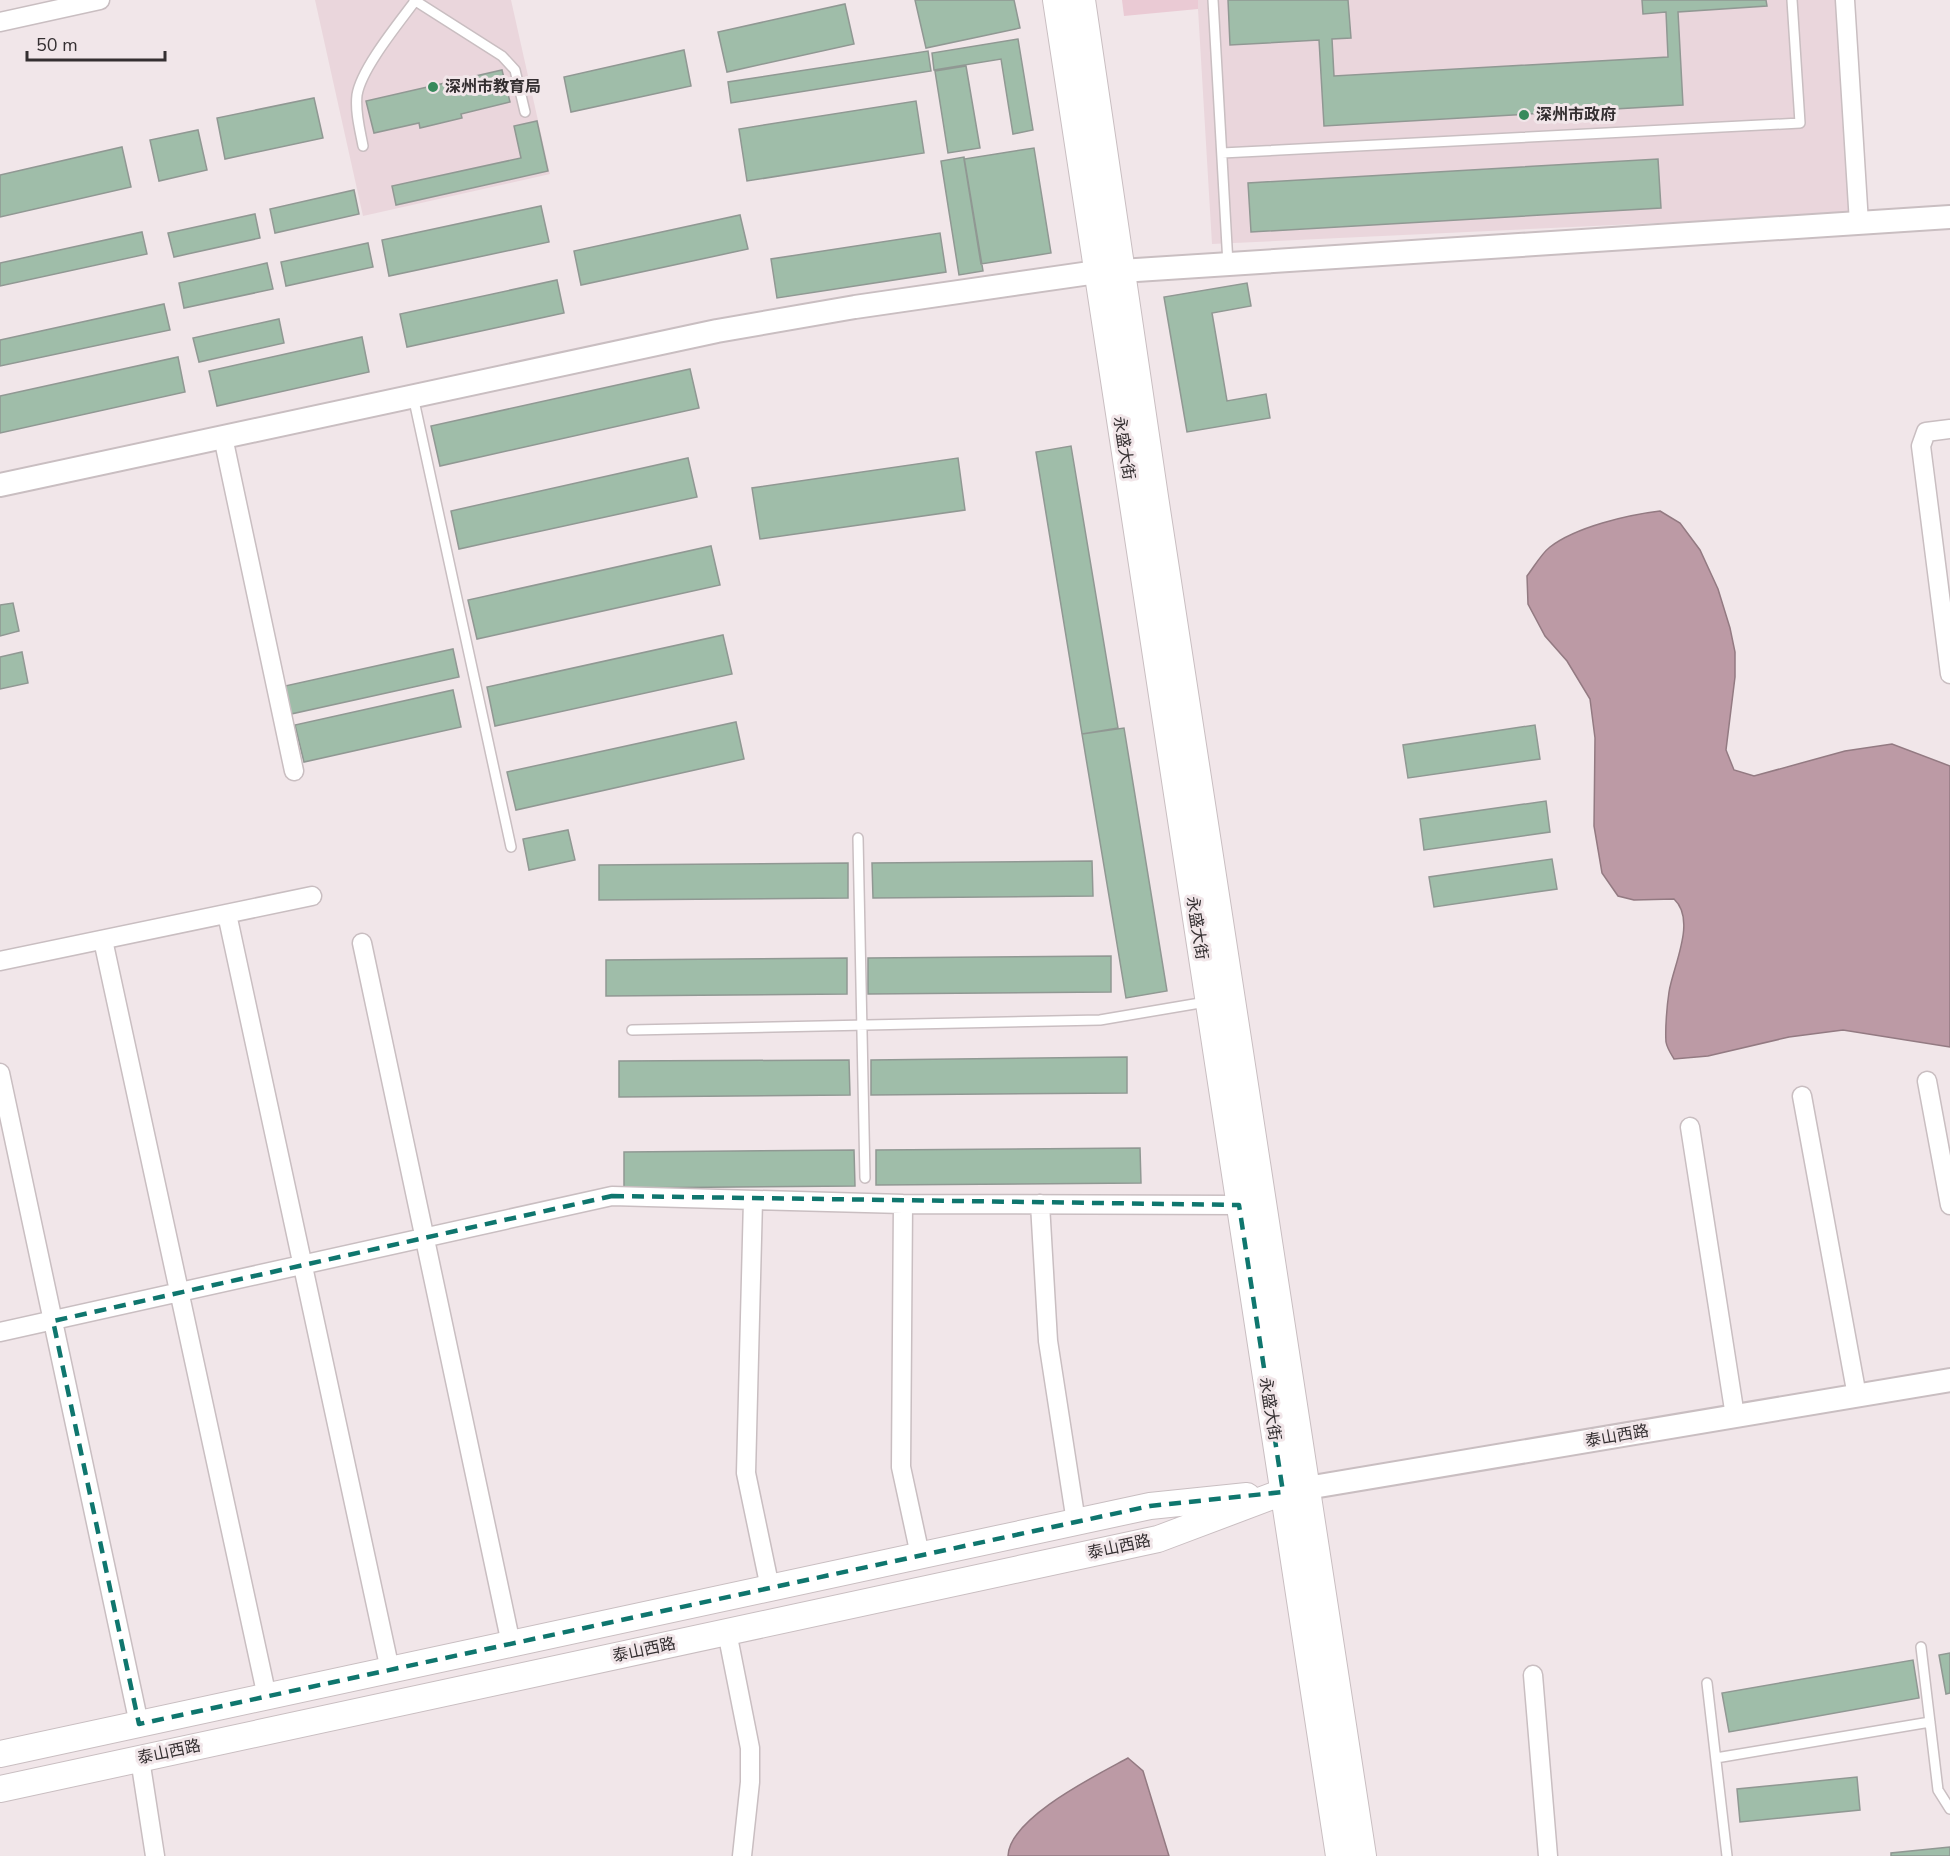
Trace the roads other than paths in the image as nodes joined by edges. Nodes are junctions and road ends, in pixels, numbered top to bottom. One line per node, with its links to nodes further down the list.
1 (100, 0): 8 (street)
2 (1056, 0): 15 (main road, 永盛大街)
3 (1082, 0): 15 (main road, 永盛大街)
4 (1213, 0): 11 (lane)
5 (1792, 0): 11 (lane)
6 (1845, 0): 13 (street)
7 (415, 1): 9 (lane); 10 (lane)
8 (0, 22)
9 (525, 112)
10 (363, 146)
11 (1222, 153): 14 (lane)
12 (1950, 217): 13 (street)
13 (1859, 223): 14 (street)
14 (1228, 264): 15 (street)
15 (1109, 271): 16 (street); 29 (main road, 永盛大街); 50 (main road, 永盛大街)
16 (413, 396): 18 (street); 23 (lane)
17 (1950, 429): 20 (street)
18 (223, 437): 19 (street); 21 (street)
19 (0, 485)
20 (1950, 674)
21 (294, 771)
22 (858, 838): 30 (lane)
23 (511, 847)
24 (312, 896): 25 (street)
25 (227, 914): 26 (street); 43 (street)
26 (103, 940): 28 (street); 44 (street)
27 (362, 943): 42 (street)
28 (0, 961)
29 (1208, 1002): 30 (lane); 40 (main road, 永盛大街)
30 (862, 1025): 31 (lane); 36 (lane)
31 (632, 1030)
32 (0, 1073): 45 (street)
33 (1927, 1081): 41 (street)
34 (1802, 1096): 48 (street)
35 (1690, 1127): 49 (street)
36 (865, 1178)
37 (753, 1200): 38 (street); 42 (street); 53 (street)
38 (903, 1204): 39 (street); 52 (street)
39 (1040, 1204): 40 (street); 51 (street)
40 (1239, 1205): 50 (main road, 永盛大街)
41 (1950, 1205)
42 (424, 1238): 43 (street); 55 (street)
43 (303, 1265): 44 (street); 57 (street)
44 (180, 1292): 45 (street); 60 (street)
45 (53, 1321): 46 (street); 62 (street)
46 (0, 1332)
47 (1950, 1380): 48 (street, 泰山西路)
48 (1857, 1396): 49 (street, 泰山西路)
49 (1735, 1416): 50 (street, 泰山西路)
50 (1295, 1490): 51 (main road, 泰山西路); 54 (main road, 泰山西路); 70 (main road, 永盛大街); 71 (main road, 永盛大街)
51 (1076, 1522): 52 (main road, 泰山西路)
52 (920, 1555): 53 (main road, 泰山西路)
53 (770, 1588): 55 (main road, 泰山西路)
54 (727, 1632): 65 (main road, 泰山西路); 69 (street)
55 (511, 1644): 57 (main road, 泰山西路)
56 (1922, 1647): 61 (lane)
57 (390, 1670): 60 (main road, 泰山西路)
58 (1533, 1675): 72 (street)
59 (1707, 1683): 64 (lane)
60 (267, 1696): 62 (main road, 泰山西路)
61 (1930, 1722): 64 (lane); 67 (lane)
62 (139, 1724): 63 (main road, 泰山西路)
63 (0, 1754)
64 (1716, 1758): 73 (lane)
65 (140, 1759): 66 (main road, 泰山西路); 68 (street)
66 (0, 1789)
67 (1950, 1809)
68 (155, 1856)
69 (742, 1856)
70 (1339, 1856)
71 (1363, 1856)
72 (1548, 1856)
73 (1727, 1856)

